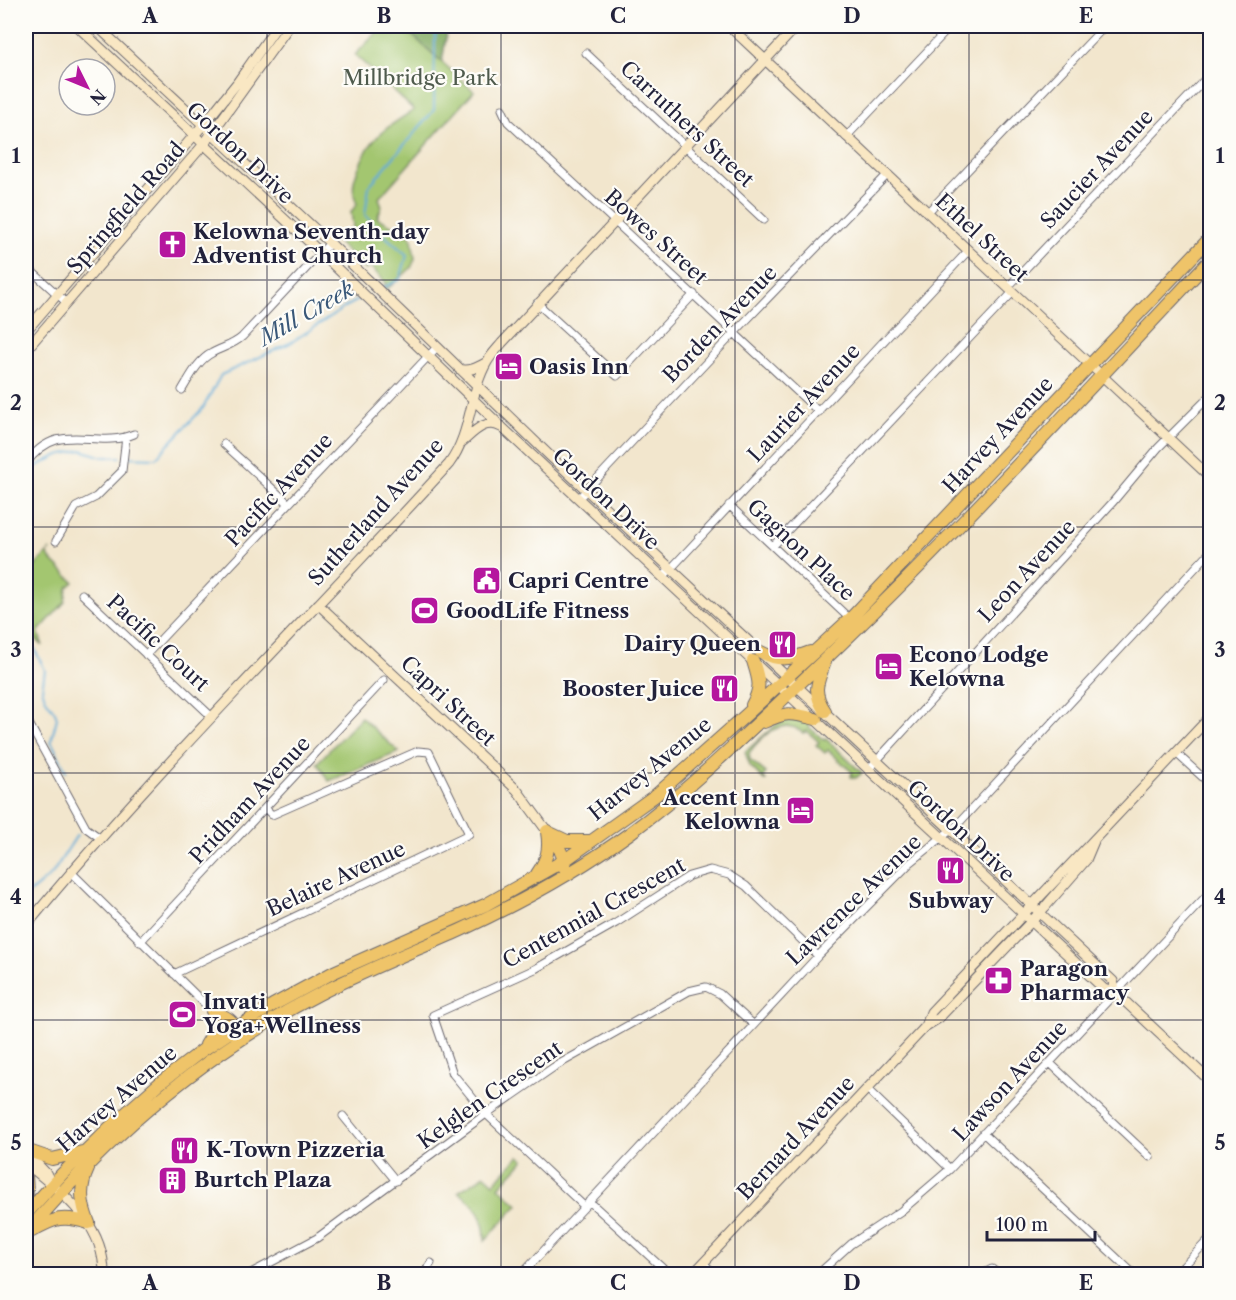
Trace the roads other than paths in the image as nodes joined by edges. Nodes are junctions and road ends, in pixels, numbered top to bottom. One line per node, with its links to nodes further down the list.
1 (77, 26): 15 (main road, Gordon Drive)
2 (97, 26): 13 (main road, Gordon Drive)
3 (277, 26): 13 (main road, Springfield Road)
4 (290, 26): 14 (main road, Springfield Road)
5 (729, 26): 10 (main road, Ethel Street)
6 (797, 26): 10 (main road, Sutherland Avenue)
7 (951, 26): 16 (street)
8 (1105, 26): 20 (street)
9 (586, 53): 18 (street, Carruthers Street)
10 (765, 59): 16 (main road, Ethel Street); 18 (main road, Sutherland Avenue)
11 (1210, 74): 29 (street, Saucier Avenue)
12 (502, 109): 22 (street, Bowes Street)
13 (203, 125): 14 (main road, Gordon Drive); 15 (main road, Springfield Road)
14 (213, 133): 17 (main road, Springfield Road); 24 (main road, Gordon Drive)
15 (195, 135): 17 (main road, Gordon Drive); 30 (main road, Springfield Road)
16 (846, 137): 19 (main road, Ethel Street)
17 (204, 144): 26 (main road, Gordon Drive); 32 (main road, Springfield Road)
18 (686, 145): 21 (street, Carruthers Street); 22 (main road, Sutherland Avenue)
19 (887, 175): 20 (main road, Ethel Street); 35 (street, Borden Avenue)
20 (927, 213): 25 (main road, Ethel Street)
21 (764, 220)
22 (613, 222): 31 (street, Bowes Street); 33 (main road, Sutherland Avenue)
23 (1210, 238): 40 (highway, Harvey Avenue)
24 (330, 243): 26 (street); 36 (main road, Gordon Drive)
25 (968, 251): 29 (main road, Ethel Street); 47 (street, Laurier Avenue)
26 (321, 253): 38 (main road, Gordon Drive); 44 (street)
27 (1210, 260): 42 (highway, Harvey Avenue)
28 (26, 266): 30 (street)
29 (1010, 290): 40 (main road, Ethel Street); 61 (street, Saucier Avenue)
30 (57, 294): 32 (street); 34 (main road, Springfield Road)
31 (694, 294): 33 (street); 35 (street, Bowes Street)
32 (67, 303): 37 (main road, Springfield Road)
33 (537, 303): 39 (main road, Sutherland Avenue)
34 (26, 331)
35 (735, 332): 47 (street, Bowes Street); 56 (street, Borden Avenue)
36 (437, 347): 38 (street, Pacific Avenue); 41 (main road, Gordon Drive)
37 (26, 350)
38 (428, 357): 46 (main road, Gordon Drive); 58 (street, Pacific Avenue)
39 (487, 362): 41 (main road); 43 (main road, Sutherland Avenue)
40 (1092, 364): 42 (main road, Ethel Street); 67 (highway, Harvey Avenue)
41 (459, 369): 43 (main road, Gordon Drive)
42 (1102, 374): 51 (main road, Ethel Street); 71 (highway, Harvey Avenue)
43 (478, 387): 46 (main road, Sutherland Avenue); 56 (main road, Gordon Drive)
44 (182, 390)
45 (1210, 396): 51 (street, Leon Avenue)
46 (475, 401): 48 (main road, Gordon Drive); 52 (main road, Sutherland Avenue)
47 (819, 412): 59 (street, Laurier Avenue)
48 (505, 430): 52 (main road); 57 (main road, Gordon Drive)
49 (134, 434): 50 (street)
50 (126, 437): 54 (street); 60 (street)
51 (1168, 438): 55 (main road, Ethel Street); 82 (street, Leon Avenue)
52 (462, 442): 66 (main road, Sutherland Avenue)
53 (224, 444): 58 (street)
54 (26, 464)
55 (1210, 477)
56 (587, 489): 57 (street, Borden Avenue); 63 (main road, Gordon Drive)
57 (579, 498): 64 (main road, Gordon Drive)
58 (288, 503): 69 (street, Pacific Avenue)
59 (729, 505): 61 (street, Gagnon Place); 63 (street, Laurier Avenue)
60 (56, 541)
61 (773, 546): 67 (street, Gagnon Place)
62 (1210, 552): 86 (street, Lawrence Avenue)
63 (672, 568): 64 (street, Laurier Avenue); 70 (main road, Gordon Drive)
64 (664, 576): 70 (main road, Gordon Drive)
65 (82, 594): 69 (street, Pacific Court)
66 (318, 604): 77 (main road, Sutherland Avenue); 87 (main road, Capri Street)
67 (850, 619): 68 (highway, Harvey Avenue)
68 (817, 650): 70 (highway); 73 (highway, Harvey Avenue)
69 (146, 655): 77 (street, Pacific Court)
70 (757, 657): 73 (main road, Gordon Drive); 75 (highway)
71 (826, 660): 74 (highway, Harvey Avenue); 76 (highway)
72 (384, 680): 85 (street, Pridham Avenue)
73 (784, 681): 74 (main road, Gordon Drive); 75 (highway, Harvey Avenue)
74 (793, 690): 76 (main road, Gordon Drive); 80 (highway, Harvey Avenue)
75 (746, 715): 90 (highway, Harvey Avenue)
76 (820, 715): 80 (highway); 82 (main road, Gordon Drive); 83 (main road, Gordon Drive)
77 (211, 716): 89 (main road, Sutherland Avenue)
78 (26, 717): 89 (street)
79 (1210, 717): 81 (main road, Bernard Avenue)
80 (754, 726): 95 (highway, Harvey Avenue)
81 (1176, 753): 84 (street); 91 (main road, Bernard Avenue)
82 (876, 760): 83 (street, Leon Avenue); 86 (main road, Gordon Drive)
83 (868, 770): 88 (main road, Gordon Drive)
84 (1210, 784)
85 (266, 809): 102 (street, Pridham Avenue); 104 (street, Belaire Avenue)
86 (951, 830): 88 (street, Lawrence Avenue); 97 (main road, Gordon Drive)
87 (547, 831): 90 (highway); 92 (highway); 94 (highway)
88 (942, 837): 99 (main road, Gordon Drive); 103 (street, Lawrence Avenue)
89 (100, 838): 93 (main road, Sutherland Avenue)
90 (593, 841): 92 (highway, Harvey Avenue)
91 (1094, 841): 97 (main road, Bernard Avenue); 98 (main road, Bernard Avenue)
92 (565, 860): 94 (highway, Harvey Avenue); 95 (highway)
93 (71, 872): 101 (main road, Sutherland Avenue); 102 (street)
94 (536, 877): 109 (highway, Harvey Avenue)
95 (559, 879): 110 (highway, Harvey Avenue)
96 (1210, 892): 105 (street, Lawson Avenue)
97 (1032, 905): 98 (main road, Gordon Drive); 99 (main road, Bernard Avenue)
98 (1039, 913): 100 (main road, Bernard Avenue); 105 (main road, Gordon Drive)
99 (1024, 914): 100 (main road, Gordon Drive); 108 (main road, Bernard Avenue)
100 (1032, 921): 105 (main road, Gordon Drive); 108 (main road, Bernard Avenue)
101 (26, 926)
102 (140, 942): 104 (street)
103 (818, 956): 107 (street, Lawrence Avenue); 115 (street, Centennial Crescent)
104 (174, 974): 106 (street)
105 (1116, 993): 112 (street, Lawson Avenue); 113 (main road, Gordon Drive)
106 (212, 1011): 109 (highway); 111 (highway)
107 (754, 1025): 115 (street, Kelglen Crescent); 126 (street, Lawrence Avenue)
108 (926, 1026): 114 (main road, Bernard Avenue)
109 (236, 1028): 110 (highway); 111 (highway, Harvey Avenue)
110 (233, 1046): 119 (highway, Harvey Avenue)
111 (203, 1050): 119 (highway, Harvey Avenue)
112 (1050, 1063): 117 (street, Lawson Avenue); 120 (street)
113 (1210, 1079)
114 (867, 1089): 122 (street); 133 (main road, Bernard Avenue)
115 (486, 1114): 124 (street, Kelglen Crescent); 126 (street)
116 (343, 1116): 124 (street)
117 (983, 1133): 122 (street, Lawson Avenue); 144 (street)
118 (26, 1151): 119 (highway); 125 (main road)
119 (88, 1156): 125 (highway, Harvey Avenue); 129 (highway)
120 (1150, 1157)
121 (26, 1163): 125 (main road)
122 (950, 1169): 141 (street, Lawson Avenue)
123 (26, 1177): 127 (highway)
124 (396, 1181): 135 (street, Kelglen Crescent)
125 (57, 1189): 128 (highway, Harvey Avenue); 129 (main road); 130 (highway, Harvey Avenue)
126 (586, 1204): 137 (street, Lawrence Avenue); 138 (street)
127 (26, 1205)
128 (26, 1214)
129 (89, 1223): 130 (highway); 134 (main road)
130 (26, 1234)
131 (1210, 1238): 145 (street)
132 (431, 1263): 136 (street)
133 (703, 1263): 139 (main road, Bernard Avenue); 140 (street)
134 (104, 1275)
135 (249, 1275)
136 (423, 1275)
137 (522, 1275)
138 (669, 1275)
139 (693, 1275)
140 (715, 1275)
141 (818, 1275)
142 (982, 1275): 143 (street)
143 (998, 1275)
144 (1134, 1275)
145 (1176, 1275)

